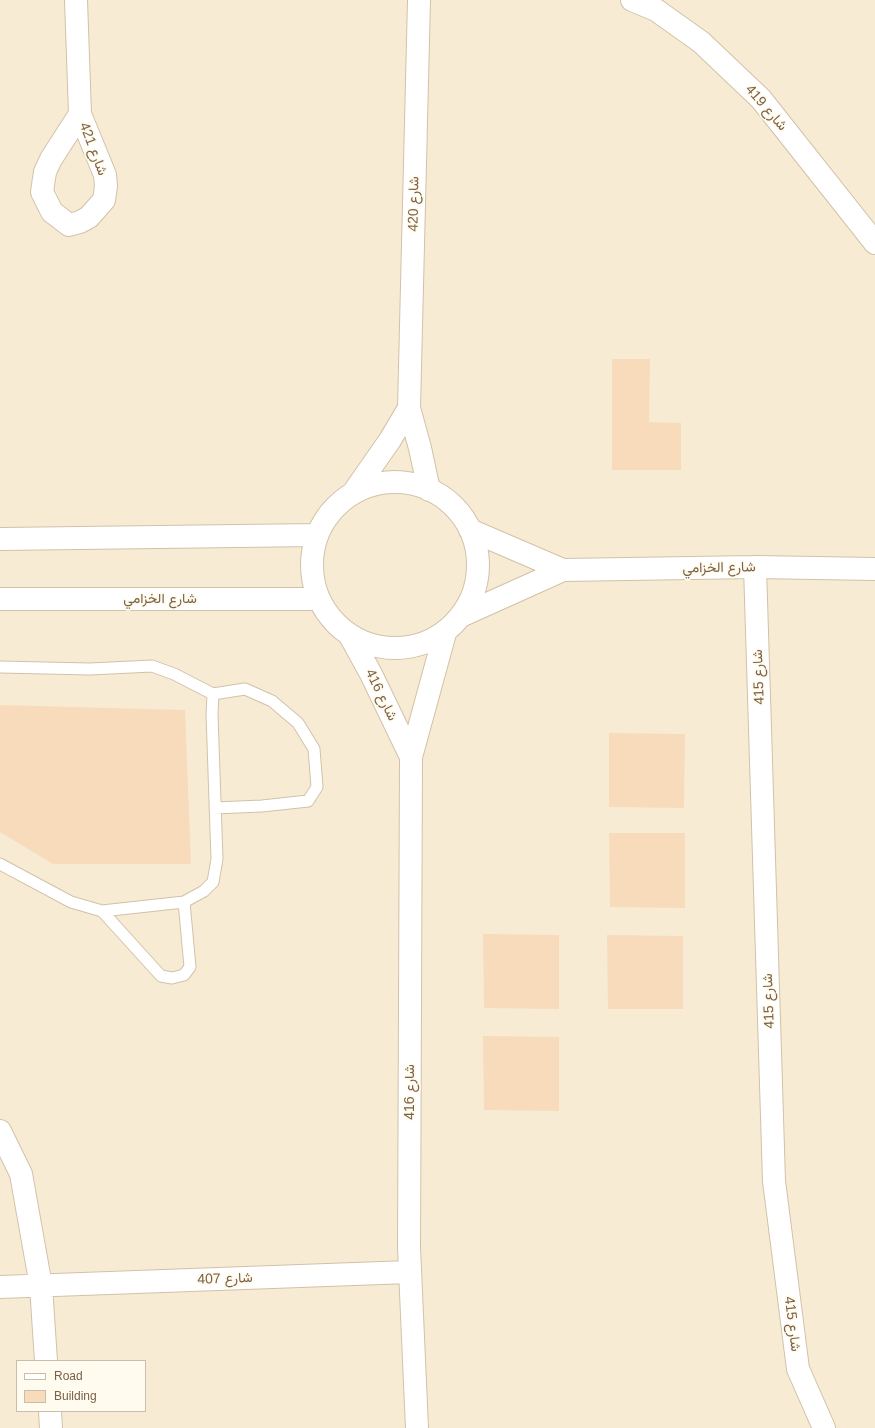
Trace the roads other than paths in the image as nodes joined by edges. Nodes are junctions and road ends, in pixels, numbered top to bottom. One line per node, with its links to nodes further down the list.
1 (76, 0): 4 (street, شارع 421)
2 (419, 0): 6 (street, شارع 420)
3 (632, 0): 5 (street, شارع 419)
4 (80, 114)
5 (875, 243)
6 (409, 408): 7 (street, شارع 420); 8 (street, شارع 420)
7 (429, 490): 8 (street); 9 (street)
8 (353, 493): 10 (street)
9 (470, 530): 14 (street, شارع الخزامي); 17 (street)
10 (317, 535): 11 (street); 16 (street)
11 (0, 539)
12 (755, 567): 13 (street, شارع الخزامي); 14 (street, شارع الخزامي); 35 (street, شارع 415)
13 (875, 569)
14 (563, 570): 17 (street, شارع الخزامي)
15 (0, 599): 16 (street, شارع الخزامي)
16 (319, 599): 19 (street)
17 (463, 615): 18 (street)
18 (445, 633): 19 (street); 22 (street, شارع 416)
19 (348, 634): 22 (street, شارع 416)
20 (0, 667): 21 (lane)
21 (213, 694): 23 (lane); 23 (lane)
22 (411, 757): 28 (street, شارع 416)
23 (215, 808): 25 (lane)
24 (0, 864): 26 (lane)
25 (184, 902): 26 (lane); 26 (lane)
26 (102, 911)
27 (0, 1131): 29 (street)
28 (409, 1272): 29 (street, شارع 407); 34 (street, شارع 416)
29 (42, 1286): 30 (street, شارع 407); 31 (street)
30 (0, 1287)
31 (46, 1360)
32 (50, 1412): 33 (street)
33 (51, 1428)
34 (417, 1428)
35 (824, 1428)

